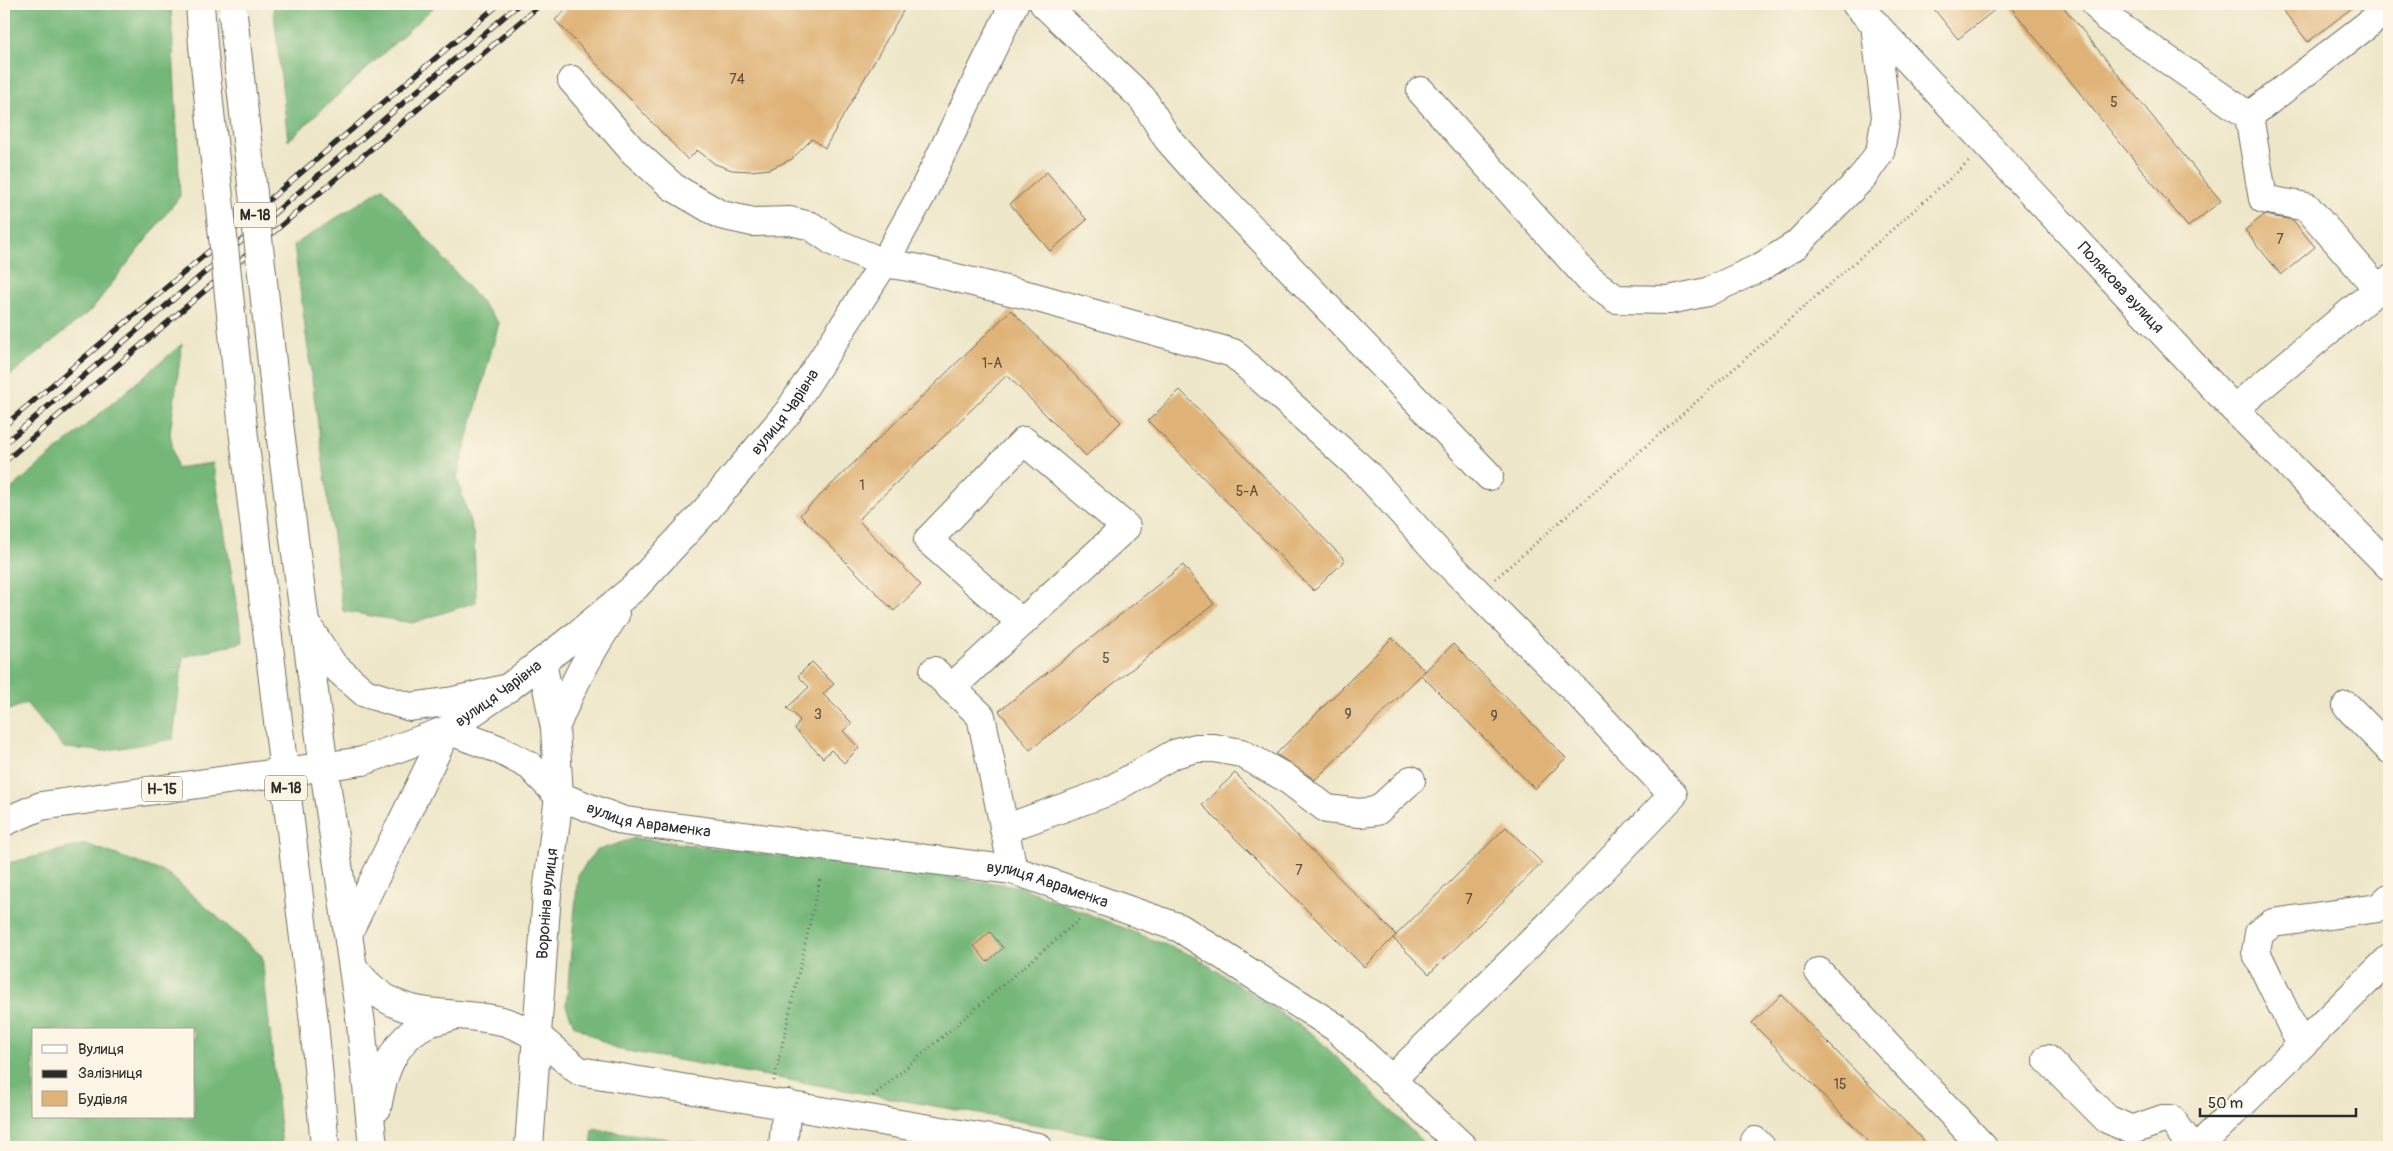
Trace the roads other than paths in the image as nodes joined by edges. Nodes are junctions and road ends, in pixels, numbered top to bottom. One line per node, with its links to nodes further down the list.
1 (200, 4): 27 (main road, М-18, bridge)
2 (1014, 4): 12 (main road, вулиця Чарівна)
3 (1044, 4): 15 (main road)
4 (1856, 4): 8 (main road, Полякова вулиця)
5 (2389, 8): 11 (main road)
6 (232, 9): 19 (main road, М-18, bridge)
7 (2109, 9): 11 (main road)
8 (1875, 24): 10 (main road); 14 (main road, Полякова вулиця)
9 (572, 80): 12 (main road)
10 (1421, 91)
11 (2249, 116): 13 (main road)
12 (884, 263): 17 (main road, вулиця Чарівна); 42 (main road)
13 (2384, 285): 14 (main road)
14 (2234, 409): 16 (main road, Полякова вулиця)
15 (1489, 476)
16 (2389, 566)
17 (635, 587): 20 (main road, вулиця Чарівна); 23 (main road)
18 (1022, 623): 18 (main road); 31 (main road)
19 (306, 624): 21 (main road); 26 (main road, М-18)
20 (542, 662): 21 (main road, вулиця Чарівна); 23 (main road, Вороніна вулиця)
21 (508, 688): 24 (main road, вулиця Чарівна)
22 (2347, 706): 25 (main road)
23 (555, 728): 29 (main road, Вороніна вулиця)
24 (447, 730): 26 (main road, вулиця Чарівна); 29 (main road); 34 (main road)
25 (2389, 749)
26 (324, 768): 27 (main road, Н-15); 34 (main road, М-18)
27 (284, 773): 30 (main road, Н-15); 45 (main road, М-18)
28 (1411, 780): 31 (main road)
29 (559, 796): 32 (main road, вулиця Авраменка); 39 (main road, Вороніна вулиця)
30 (4, 822)
31 (1004, 829): 32 (main road)
32 (1013, 870): 42 (main road, вулиця Авраменка)
33 (2389, 898): 40 (main road)
34 (348, 933): 36 (main road, М-18)
35 (2389, 959): 40 (main road)
36 (353, 967): 38 (main road); 44 (main road, М-18)
37 (1819, 972): 50 (main road)
38 (456, 1014): 39 (main road); 44 (main road)
39 (537, 1036): 43 (main road); 46 (main road, Вороніна вулиця)
40 (2302, 1045): 52 (main road)
41 (2047, 1059): 51 (main road)
42 (1391, 1080): 49 (main road, вулиця Авраменка)
43 (778, 1103): 47 (main road); 48 (main road)
44 (373, 1142)
45 (325, 1147)
46 (529, 1147)
47 (783, 1147)
48 (1038, 1147)
49 (1463, 1147)
50 (1983, 1147)
51 (2192, 1147)
52 (2198, 1147)

